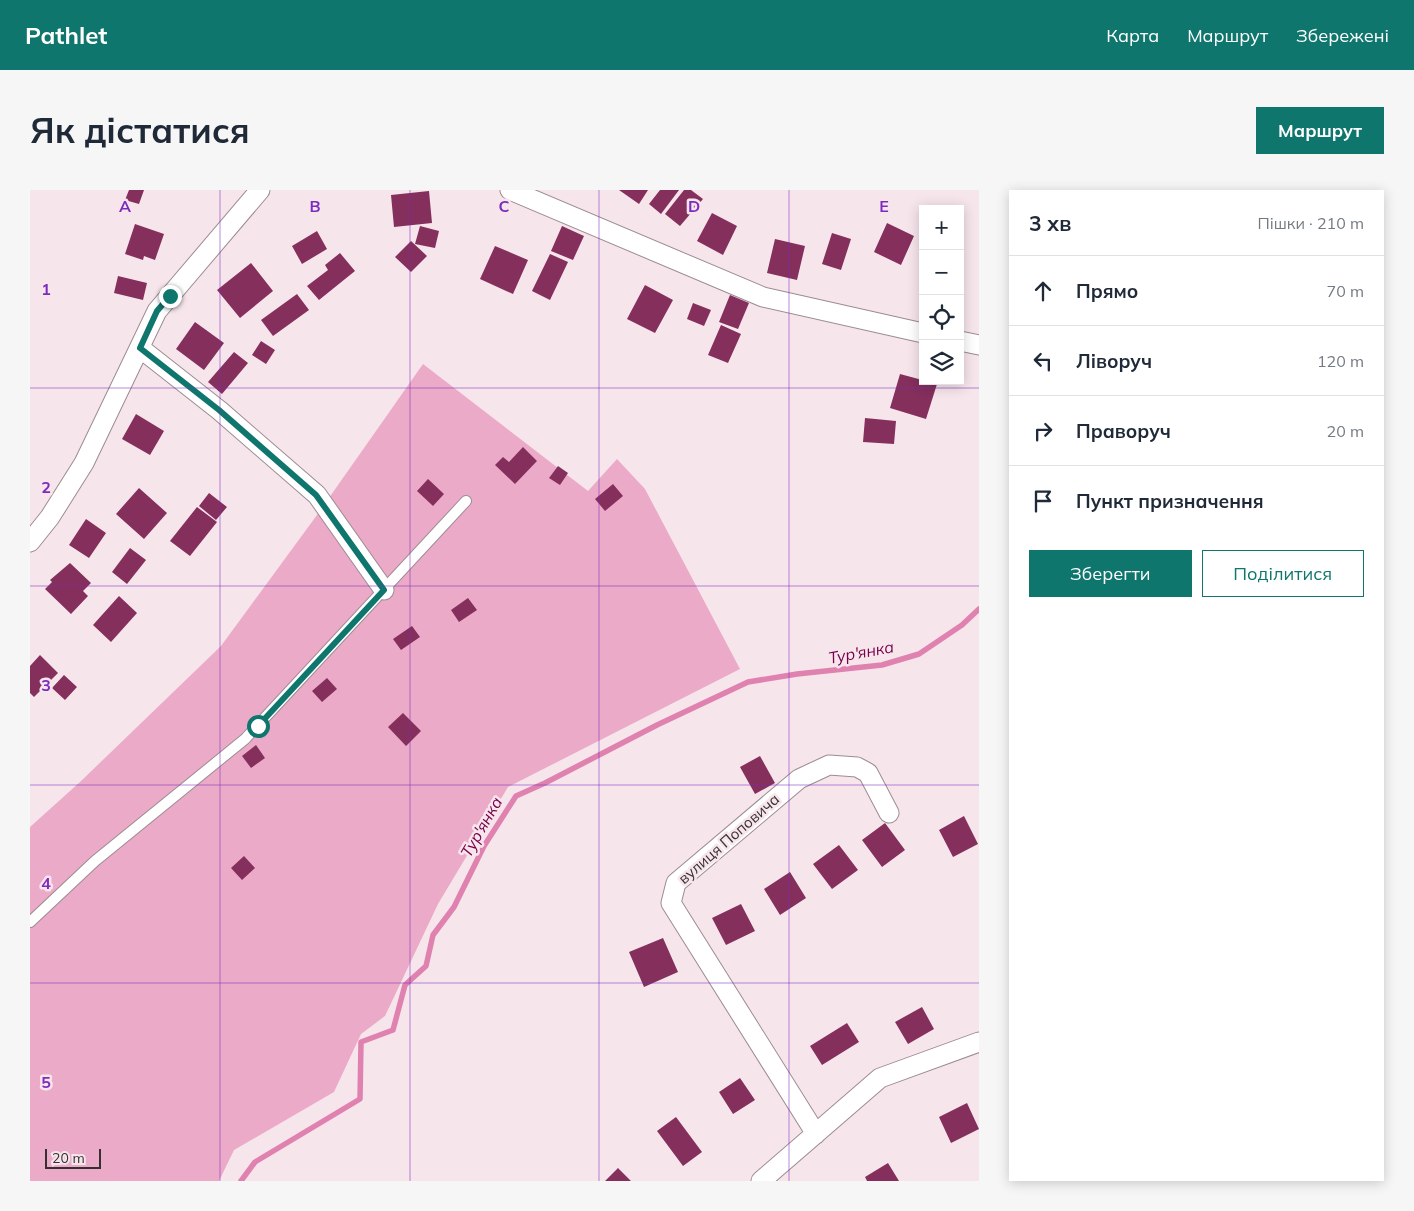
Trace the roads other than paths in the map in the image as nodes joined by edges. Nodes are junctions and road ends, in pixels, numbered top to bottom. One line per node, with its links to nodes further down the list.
1 (260, 190): 6 (street)
2 (510, 190): 3 (street)
3 (919, 332)
4 (964, 342): 5 (street)
5 (979, 345)
6 (140, 348): 8 (street); 9 (street)
7 (466, 501): 9 (lane)
8 (30, 542)
9 (384, 590): 11 (lane)
10 (890, 813): 13 (street, вулиця Поповича)
11 (30, 922)
12 (979, 1042): 13 (street)
13 (816, 1134): 14 (street)
14 (761, 1181)

